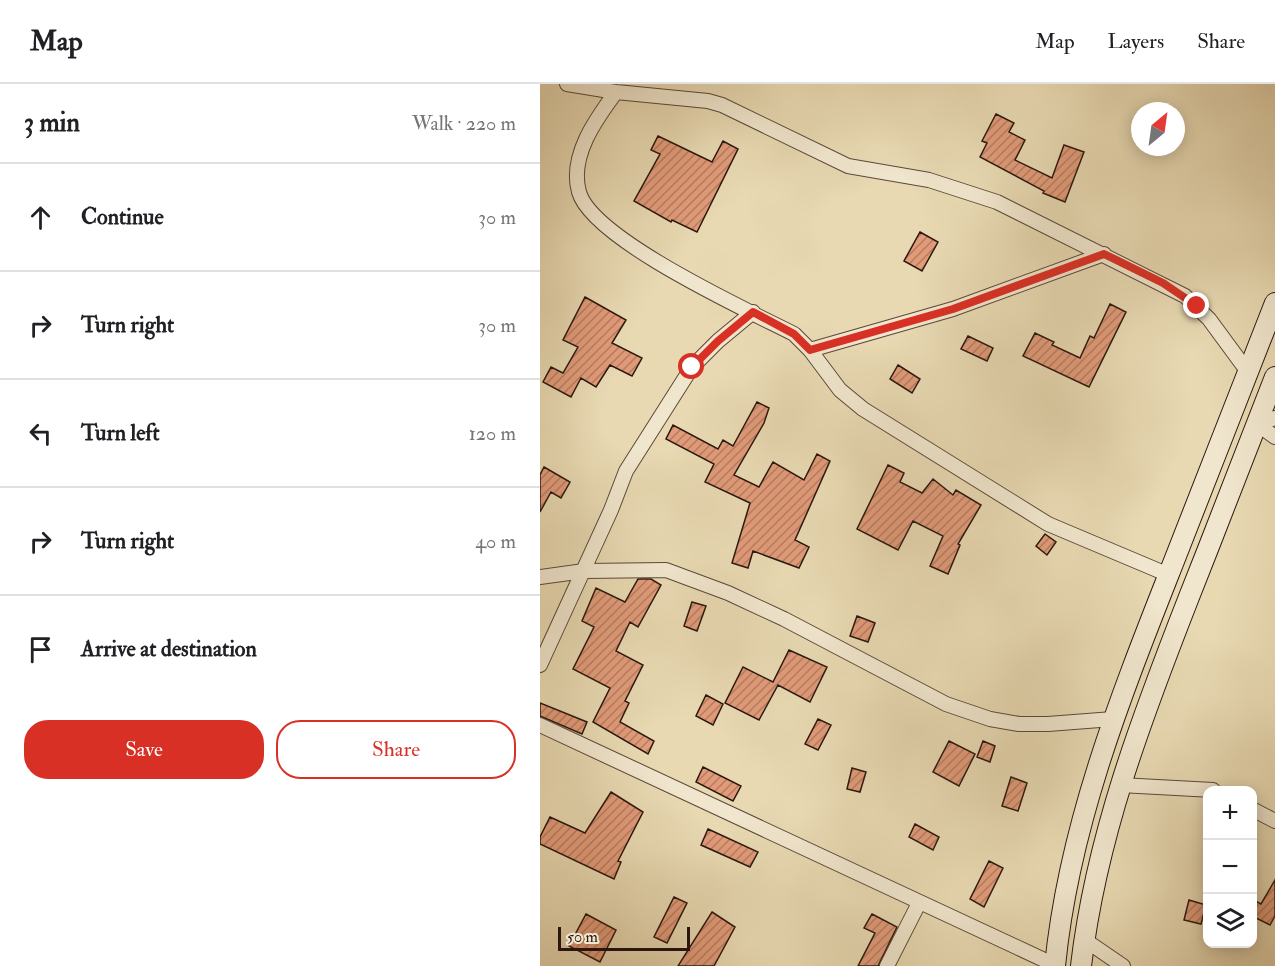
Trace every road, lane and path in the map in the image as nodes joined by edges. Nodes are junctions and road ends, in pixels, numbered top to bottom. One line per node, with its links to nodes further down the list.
1 (567, 84): 2 (street)
2 (616, 92): 3 (street); 5 (street)
3 (1104, 254): 6 (street); 7 (street)
4 (1275, 303): 7 (main road)
5 (753, 312): 6 (street); 11 (street)
6 (810, 350): 12 (street)
7 (1248, 372): 12 (main road)
8 (1275, 377): 9 (main road)
9 (1266, 421): 10 (street); 17 (main road)
10 (1275, 437)
11 (584, 571): 13 (street); 14 (street); 15 (street)
12 (1169, 575): 15 (main road)
13 (540, 577)
14 (540, 665)
15 (1113, 719): 24 (main road)
16 (540, 725): 21 (street)
17 (1119, 785): 18 (street); 22 (main road)
18 (1203, 789)
19 (1257, 812): 20 (street)
20 (1275, 821)
21 (920, 903): 23 (street); 24 (street)
22 (1085, 940): 25 (main road); 26 (street)
23 (887, 966)
24 (1055, 966)
25 (1081, 966)
26 (1123, 966)

